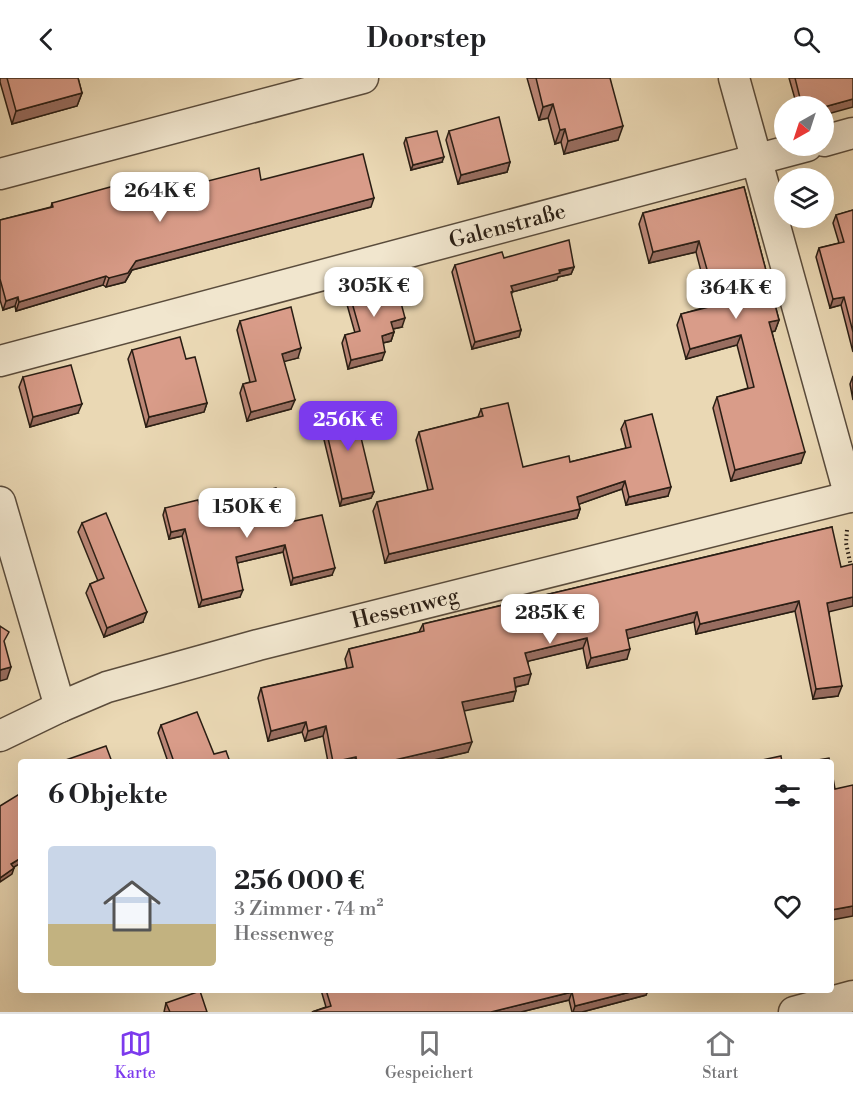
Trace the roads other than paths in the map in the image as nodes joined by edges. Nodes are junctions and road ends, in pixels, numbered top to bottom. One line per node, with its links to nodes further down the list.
1 (363, 78): 7 (street)
2 (734, 78): 6 (street)
3 (853, 133): 4 (street)
4 (834, 138)
5 (774, 155): 6 (street, Galenstraße)
6 (758, 159): 8 (street, Galenstraße); 9 (street)
7 (0, 174)
8 (0, 362)
9 (851, 497): 11 (street, Hessenweg)
10 (0, 502): 11 (street)
11 (60, 707): 12 (street, Hessenweg)
12 (0, 736)
13 (853, 996): 14 (street)
14 (794, 1012)

